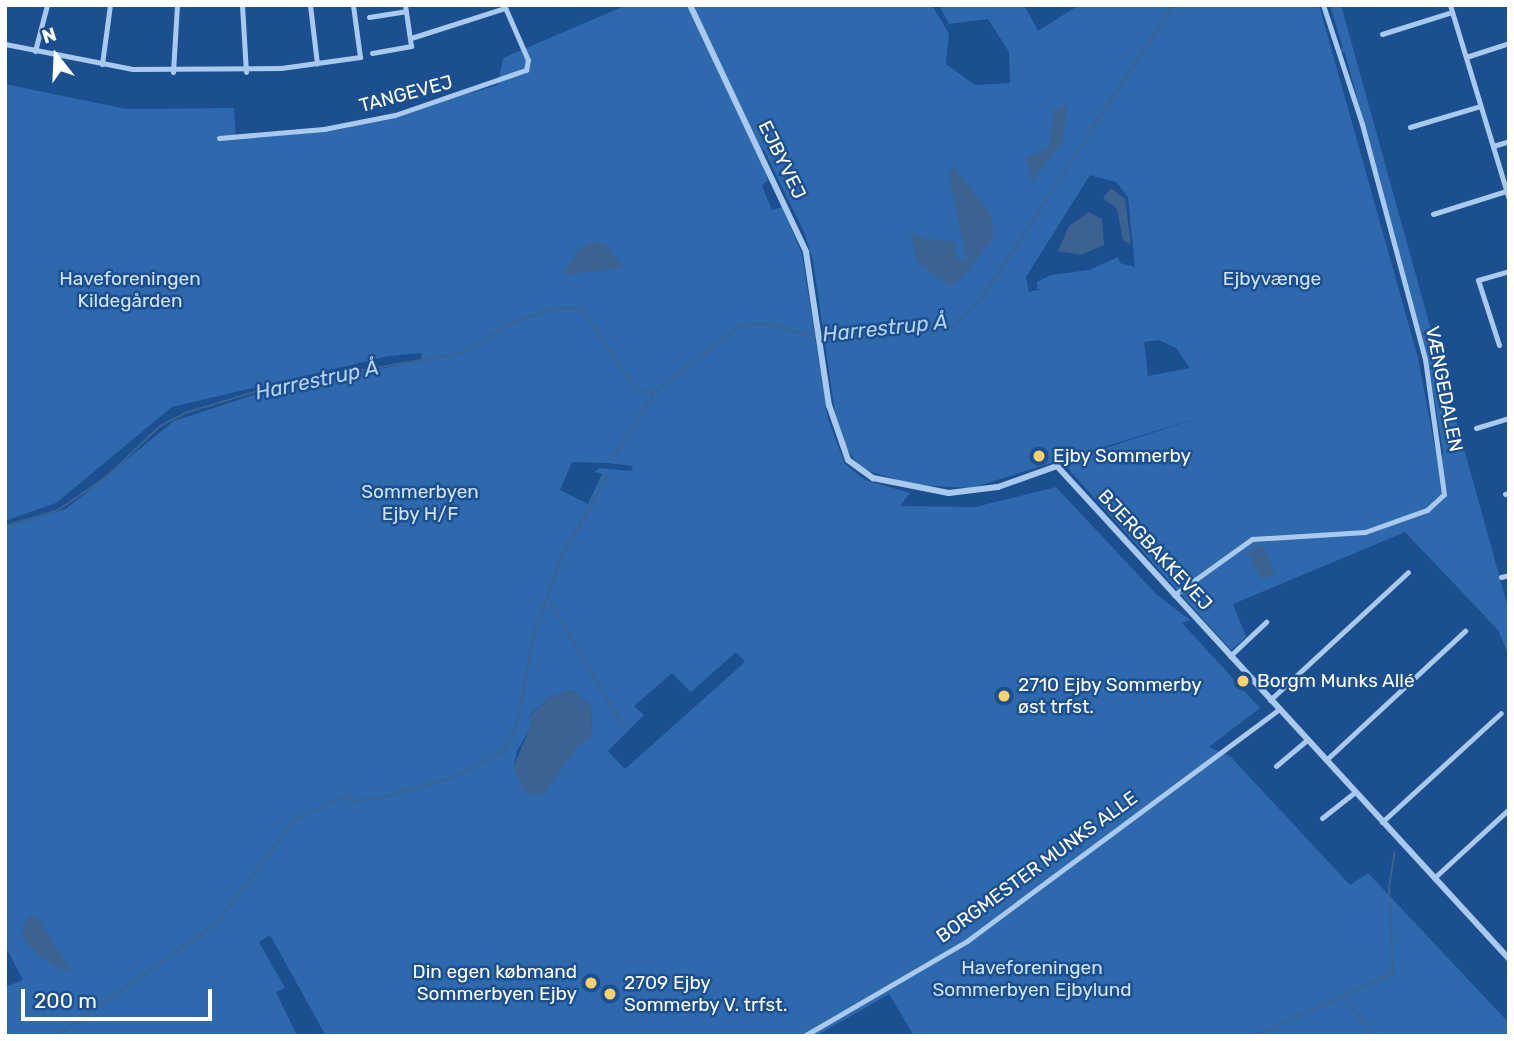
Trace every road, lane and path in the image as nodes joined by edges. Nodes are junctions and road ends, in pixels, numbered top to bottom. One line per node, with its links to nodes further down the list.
1 (47, 5): 21 (street)
2 (110, 5): 24 (street)
3 (177, 5): 26 (street)
4 (242, 5): 27 (street)
5 (310, 5): 25 (street)
6 (353, 5): 25 (street)
7 (389, 5): 14 (street)
8 (487, 5): 15 (street)
9 (690, 5): 40 (street, EJBYVEJ)
10 (1323, 5): 44 (street, VÆNGEDALEN)
11 (504, 7): 15 (street); 30 (street, TANGEVEJ)
12 (406, 8): 14 (street); 18 (street)
13 (1451, 9): 17 (street); 23 (street)
14 (390, 13): 16 (street)
15 (490, 14): 18 (street)
16 (369, 17)
17 (1382, 34)
18 (411, 37): 22 (street)
19 (1509, 43): 23 (street)
20 (5, 44): 21 (street)
21 (35, 51): 24 (street)
22 (372, 53)
23 (1466, 57): 28 (street)
24 (102, 64): 26 (street)
25 (317, 64): 27 (street)
26 (173, 72): 27 (street)
27 (246, 72)
28 (1480, 106): 29 (street); 32 (street)
29 (1410, 127)
30 (219, 138)
31 (1509, 141): 32 (street)
32 (1493, 146): 33 (street)
33 (1506, 191): 34 (street); 35 (street)
34 (1509, 199)
35 (1433, 214)
36 (1509, 271): 37 (street)
37 (1499, 345)
38 (1509, 418): 39 (street)
39 (1476, 428)
40 (1056, 466): 44 (street, BJERGBAKKEVEJ)
41 (1408, 572): 48 (street)
42 (1509, 575): 43 (street)
43 (1501, 577)
44 (1174, 595): 47 (street, BJERGBAKKEVEJ)
45 (1266, 622): 47 (street)
46 (1465, 631): 52 (street)
47 (1230, 656): 48 (street, BJERGBAKKEVEJ)
48 (1270, 699): 49 (street, BJERGBAKKEVEJ)
49 (1279, 709): 51 (street, BJERGBAKKEVEJ); 60 (street, BORGMESTER MUNKS ALLE)
50 (1501, 713): 57 (street)
51 (1307, 740): 52 (street, BJERGBAKKEVEJ); 53 (street)
52 (1326, 760): 54 (street, BJERGBAKKEVEJ)
53 (1276, 766)
54 (1355, 792): 56 (street); 57 (street, BJERGBAKKEVEJ)
55 (1509, 809): 58 (street)
56 (1322, 818)
57 (1382, 822): 58 (street, BJERGBAKKEVEJ)
58 (1434, 878): 59 (street, BJERGBAKKEVEJ)
59 (1509, 959)
60 (804, 1036)

